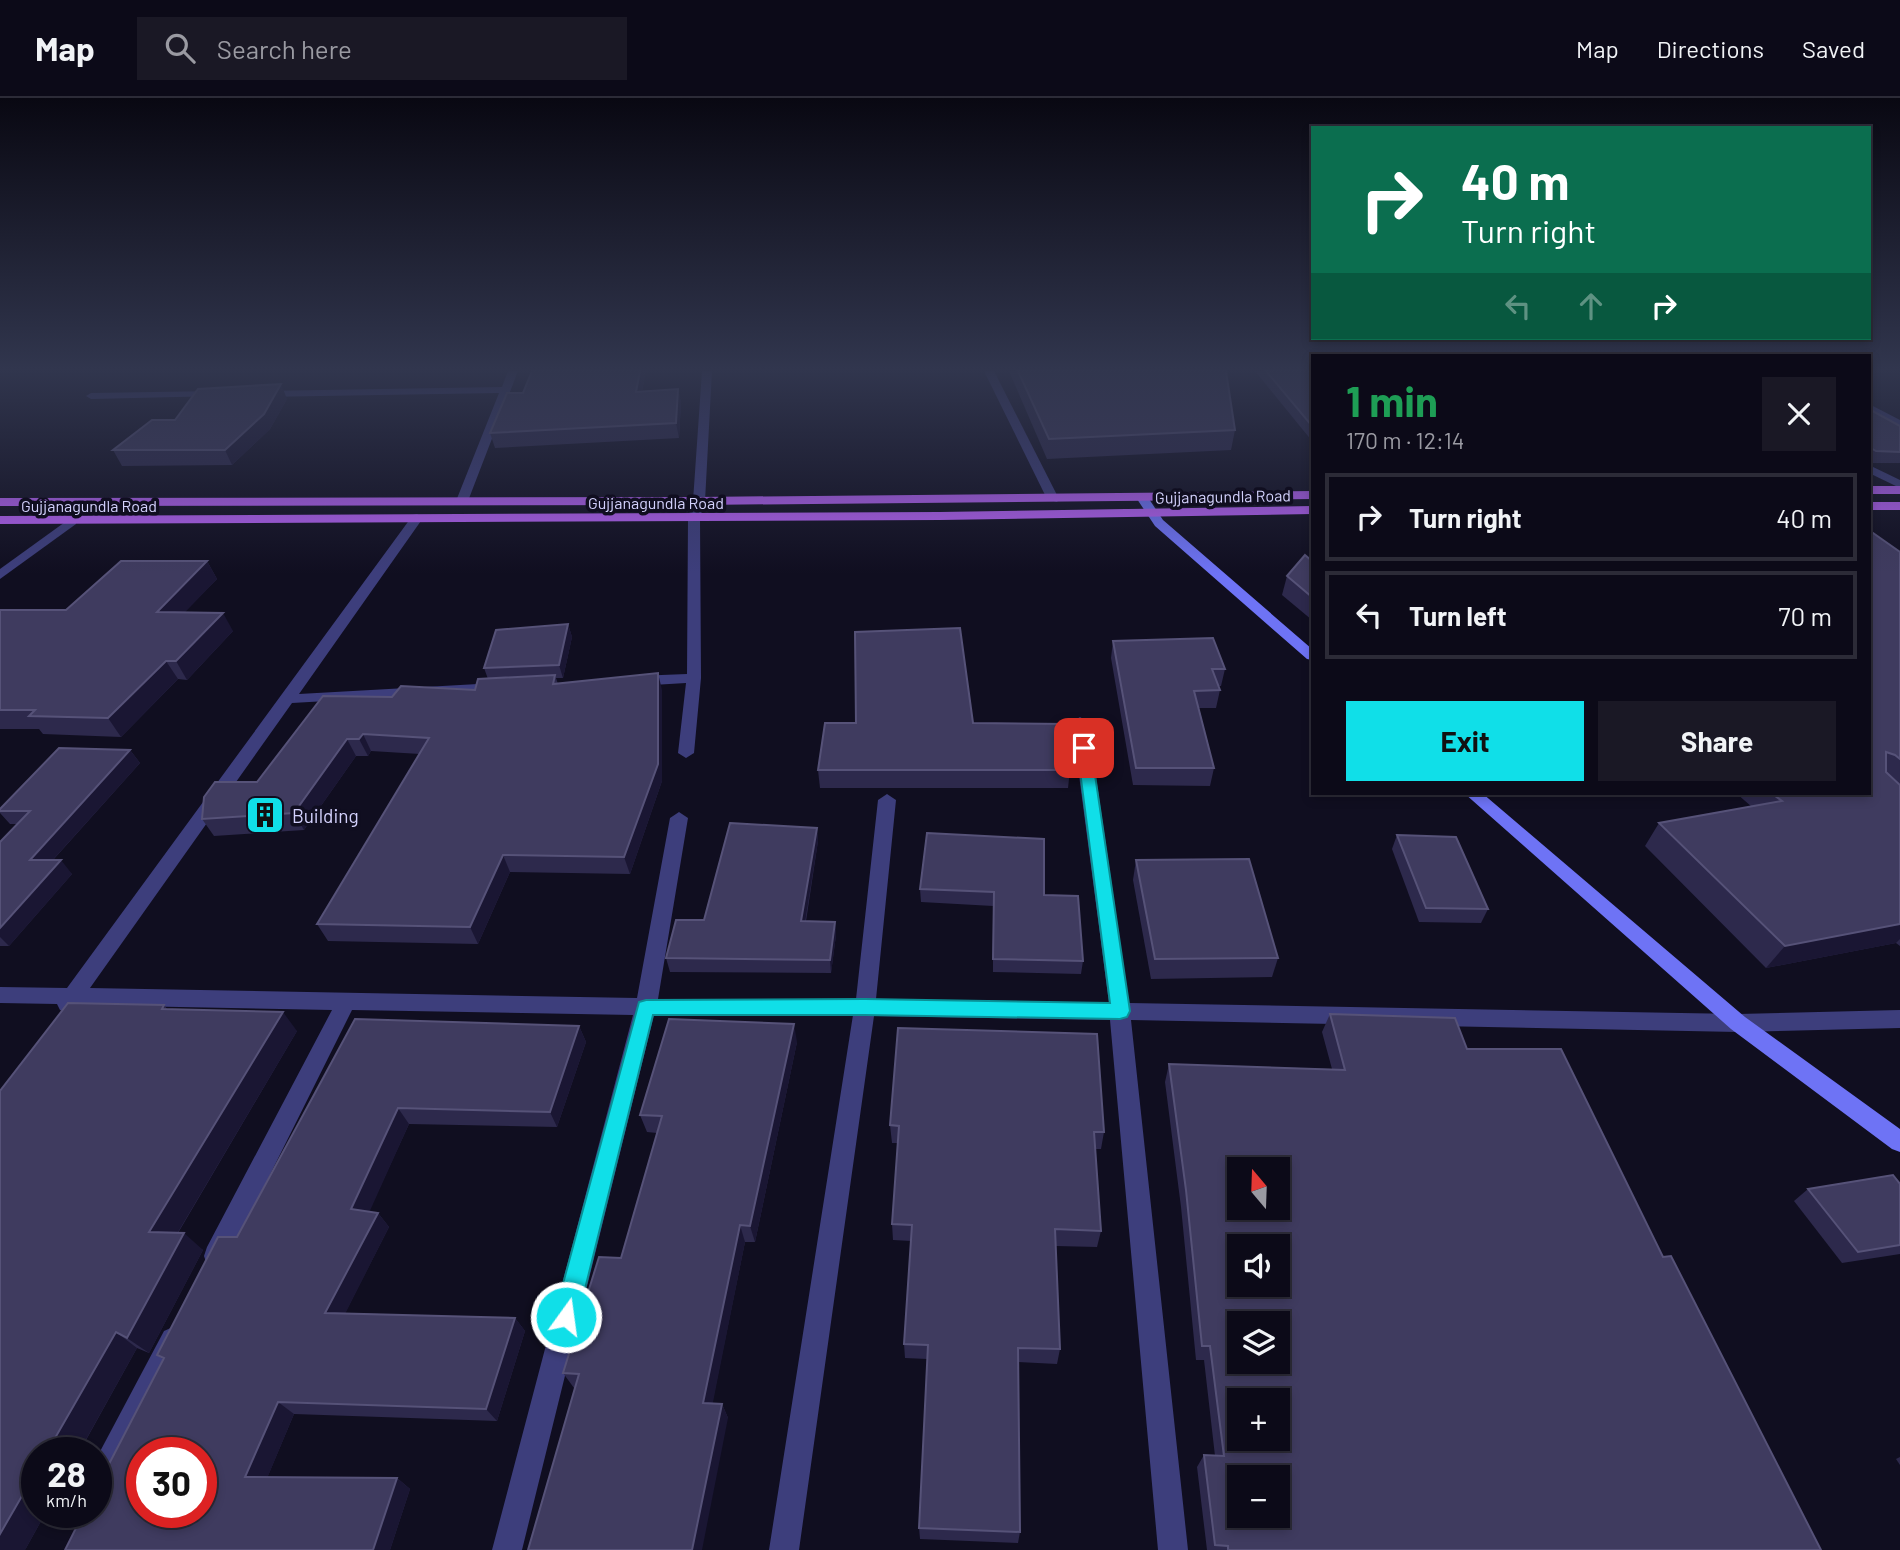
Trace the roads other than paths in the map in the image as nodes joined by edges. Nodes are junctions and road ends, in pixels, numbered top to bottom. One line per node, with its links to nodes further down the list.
1 (487, 439): 10 (street)
2 (703, 439): 11 (street)
3 (1023, 439): 8 (street)
4 (1871, 469): 5 (street)
5 (1900, 488): 6 (main road)
6 (1871, 490)
7 (1311, 495): 9 (main road, Gujjanagundla Road)
8 (1053, 499): 9 (main road, Gujjanagundla Road); 11 (main road, Gujjanagundla Road)
9 (1143, 499): 16 (street)
10 (462, 501): 11 (main road, Gujjanagundla Road); 12 (main road, Gujjanagundla Road)
11 (699, 501): 18 (street)
12 (0, 502)
13 (1871, 506): 14 (main road)
14 (1900, 506)
15 (1311, 510): 16 (main road, Gujjanagundla Road)
16 (1150, 513): 18 (main road, Gujjanagundla Road); 22 (street)
17 (417, 518): 18 (main road, Gujjanagundla Road); 20 (main road, Gujjanagundla Road); 26 (street)
18 (694, 518): 23 (street)
19 (0, 520): 20 (main road, Gujjanagundla Road)
20 (72, 521): 21 (street)
21 (0, 575)
22 (1311, 655)
23 (694, 678): 24 (street); 28 (street)
24 (624, 681)
25 (515, 687): 26 (street)
26 (287, 699): 33 (street)
27 (1080, 722): 37 (street)
28 (687, 754)
29 (1474, 795): 40 (street)
30 (887, 800): 36 (street)
31 (679, 818): 35 (street)
32 (0, 995): 33 (street)
33 (72, 997): 34 (street); 38 (street)
34 (347, 1000): 35 (street); 42 (street)
35 (646, 1007): 36 (street); 45 (street)
36 (865, 1007): 37 (street); 46 (street)
37 (1120, 1011): 40 (street); 47 (street)
38 (56, 1019)
39 (1900, 1019): 40 (street)
40 (1738, 1023): 41 (street)
41 (1900, 1142)
42 (203, 1281)
43 (184, 1318): 44 (street)
44 (112, 1458)
45 (507, 1550)
46 (784, 1550)
47 (1173, 1550)

